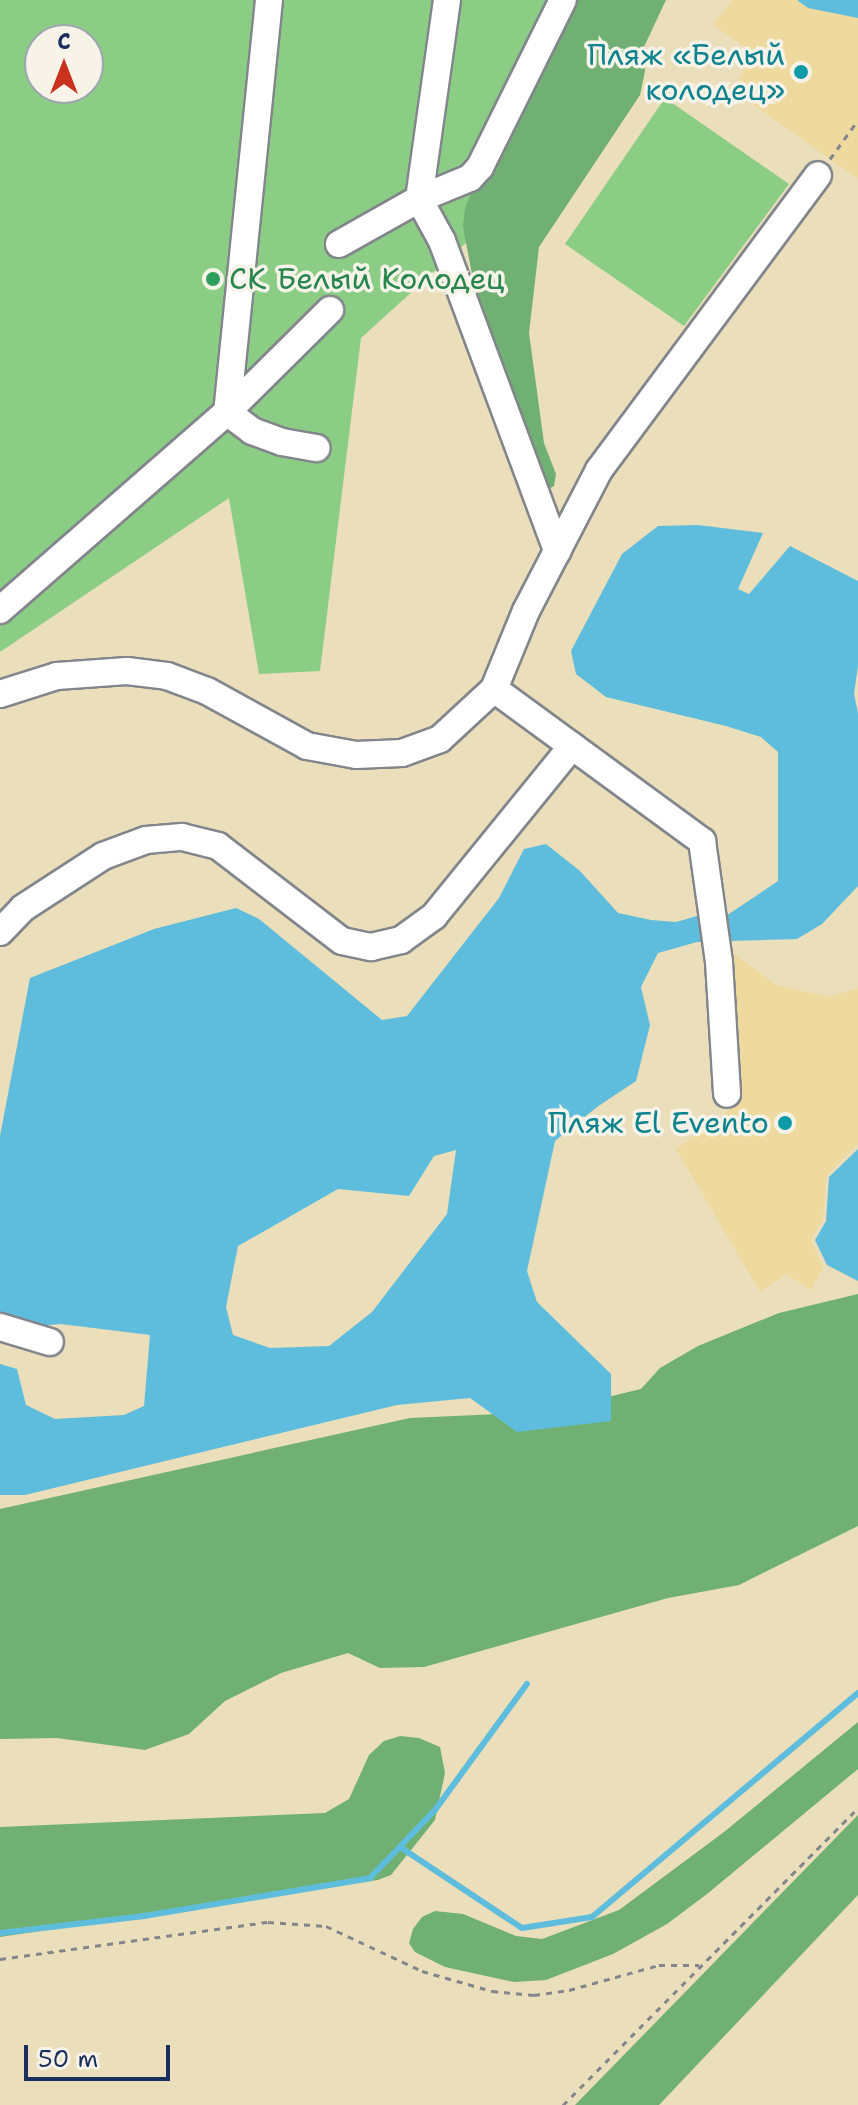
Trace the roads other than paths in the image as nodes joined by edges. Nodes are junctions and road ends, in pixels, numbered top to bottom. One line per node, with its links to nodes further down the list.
1 (269, 0): 8 (lane)
2 (447, 0): 5 (lane)
3 (563, 0): 5 (lane)
4 (818, 175): 10 (lane)
5 (419, 199): 6 (lane); 10 (lane)
6 (339, 244)
7 (330, 310): 8 (lane)
8 (227, 412): 9 (lane); 11 (lane)
9 (316, 448)
10 (557, 551): 12 (lane)
11 (0, 610)
12 (494, 689): 13 (lane); 14 (lane)
13 (0, 694)
14 (572, 746): 15 (lane); 16 (lane)
15 (0, 932)
16 (727, 1094)
17 (0, 1327): 18 (lane)
18 (50, 1342)

